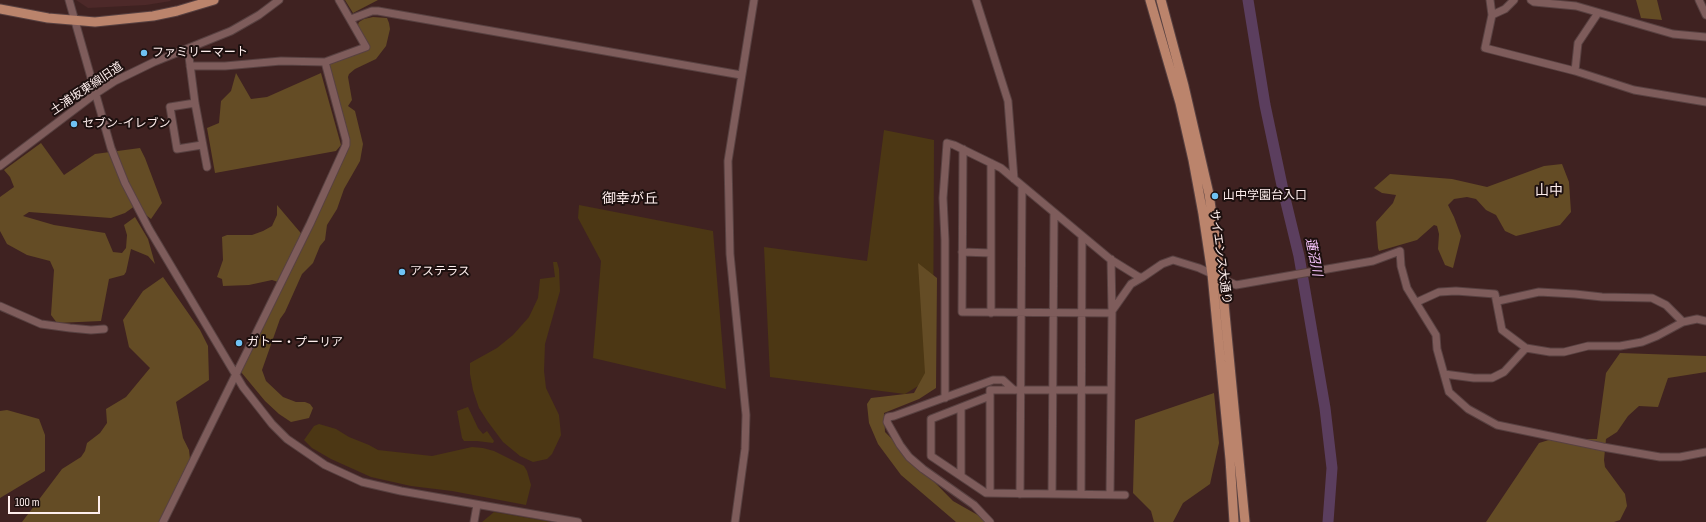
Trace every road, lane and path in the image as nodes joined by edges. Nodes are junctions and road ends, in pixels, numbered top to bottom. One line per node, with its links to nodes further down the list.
1 (69, 0): 19 (street)
2 (214, 0): 19 (main road)
3 (279, 0): 21 (street, 土浦坂東線旧道)
4 (340, 0): 18 (street)
5 (754, 0): 25 (street)
6 (976, 0): 34 (street)
7 (1150, 0): 41 (main road, サイエンス大通り)
8 (1161, 0): 43 (main road, サイエンス大通り)
9 (1490, 0): 16 (street)
10 (1514, 0): 16 (street)
11 (1531, 0): 13 (street)
12 (1699, 0): 17 (street)
13 (1553, 2): 15 (street)
14 (0, 9): 19 (main road)
15 (1598, 13): 20 (street); 24 (street)
16 (1492, 15): 24 (street)
17 (1706, 15)
18 (351, 19): 22 (street); 25 (street)
19 (75, 21): 26 (street)
20 (1706, 37)
21 (188, 49): 23 (street); 26 (street, 土浦坂東線旧道)
22 (325, 62): 23 (street); 56 (street)
23 (190, 66): 28 (street)
24 (1575, 71): 27 (street)
25 (741, 75): 77 (street)
26 (95, 94): 32 (street, 土浦坂東線旧道); 56 (street)
27 (1706, 102)
28 (195, 103): 29 (street); 29 (street)
29 (202, 144): 33 (street)
30 (963, 149): 31 (street); 38 (street); 63 (street)
31 (991, 163): 34 (street); 39 (street)
32 (0, 166)
33 (207, 167)
34 (1014, 179): 35 (street)
35 (1022, 186): 36 (street); 49 (street)
36 (1054, 213): 37 (street); 50 (street)
37 (1082, 236): 40 (street); 51 (street)
38 (962, 252): 39 (street); 48 (street)
39 (991, 253): 48 (street)
40 (1111, 260): 42 (street); 47 (street)
41 (1212, 274): 42 (street); 43 (street); 79 (main road, サイエンス大通り)
42 (1143, 277): 47 (street)
43 (1222, 279): 45 (street); 80 (main road, サイエンス大通り)
44 (1498, 301): 45 (street); 53 (street); 55 (street)
45 (1416, 302): 57 (street)
46 (0, 306): 54 (street)
47 (1112, 312): 51 (street); 61 (street)
48 (991, 313): 49 (street)
49 (1022, 313): 50 (street); 58 (street)
50 (1053, 313): 51 (street); 59 (street)
51 (1082, 313): 60 (street)
52 (1706, 321): 53 (street)
53 (1683, 322): 55 (street)
54 (104, 328)
55 (1526, 348): 57 (street)
56 (235, 374): 73 (street); 74 (street)
57 (1444, 374): 65 (street)
58 (1017, 390): 59 (street); 62 (street); 63 (street); 68 (street)
59 (1052, 390): 60 (street); 69 (street)
60 (1081, 390): 61 (street); 70 (street)
61 (1111, 390): 71 (street)
62 (990, 396): 64 (street); 67 (street)
63 (945, 398): 78 (street)
64 (961, 408): 66 (street); 66 (street)
65 (1706, 452)
66 (961, 476): 67 (street)
67 (990, 493): 68 (street)
68 (1020, 494): 69 (street)
69 (1052, 494): 70 (street)
70 (1081, 494): 71 (street)
71 (1110, 494): 72 (street)
72 (1125, 494)
73 (477, 505): 75 (street); 76 (street)
74 (163, 522)
75 (474, 522)
76 (578, 522)
77 (735, 522)
78 (990, 522)
79 (1234, 522)
80 (1245, 522)

